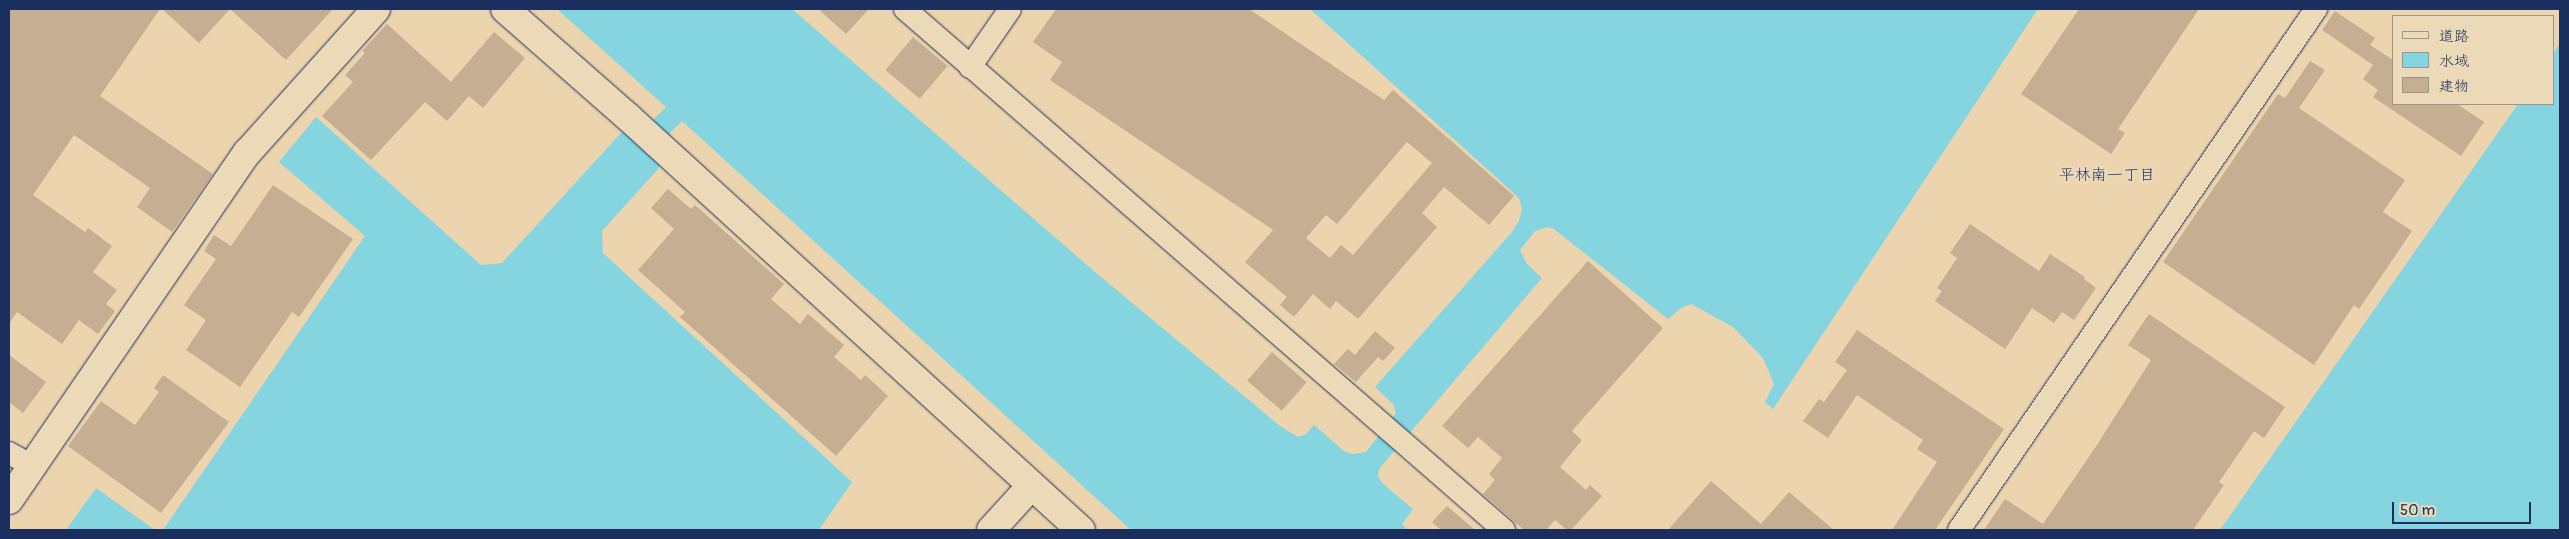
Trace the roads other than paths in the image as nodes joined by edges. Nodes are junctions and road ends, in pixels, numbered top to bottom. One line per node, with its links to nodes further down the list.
1 (376, 9): 7 (street)
2 (505, 9): 8 (street)
3 (905, 9): 6 (street)
4 (1010, 9): 6 (street)
5 (2316, 9): 13 (street)
6 (970, 67): 12 (street)
7 (20, 460): 9 (street)
8 (1031, 486): 10 (street); 11 (street)
9 (9, 500)
10 (991, 530)
11 (1081, 530)
12 (1504, 530)
13 (1960, 530)

